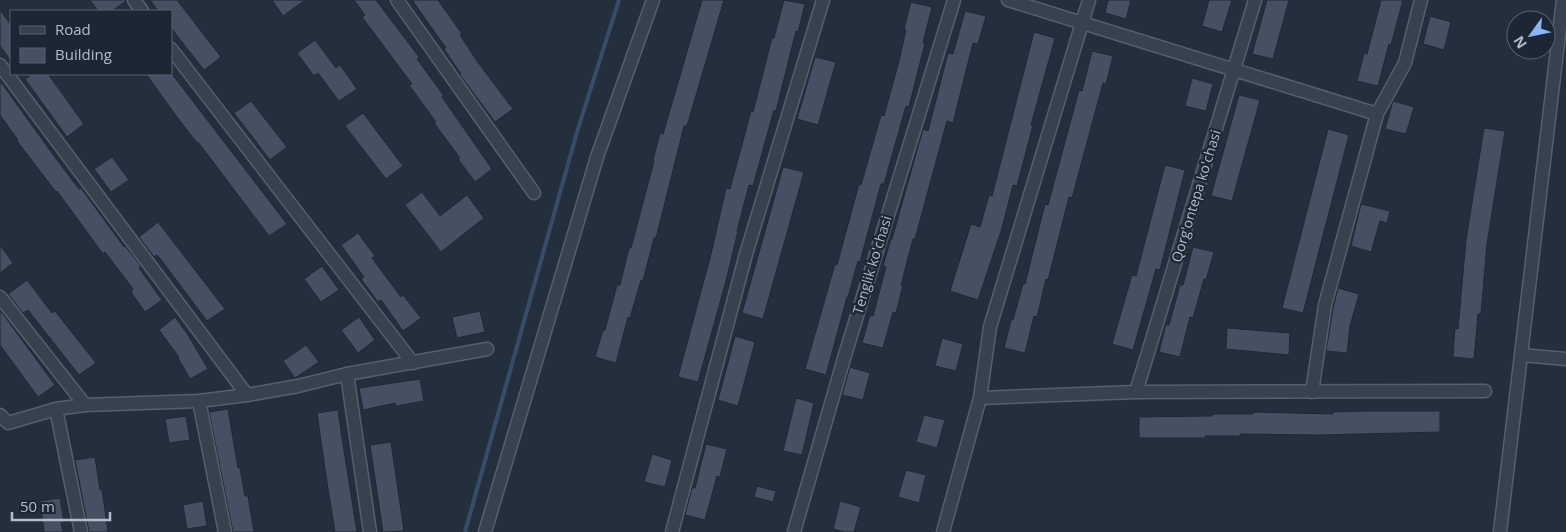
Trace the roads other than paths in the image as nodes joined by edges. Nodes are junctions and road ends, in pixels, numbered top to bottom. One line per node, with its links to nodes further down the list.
1 (397, 0): 15 (street)
2 (653, 0): 34 (street)
3 (823, 0): 35 (street)
4 (954, 0): 36 (street, Tenglik ko'chasi)
5 (1008, 0): 10 (street)
6 (1089, 0): 10 (street)
7 (1255, 0): 13 (street, Qorg'ontepa ko'chasi)
8 (1421, 0): 14 (street)
9 (1563, 0): 18 (street)
10 (1082, 23): 13 (street); 26 (street)
11 (172, 50): 20 (street)
12 (0, 65): 25 (street)
13 (1235, 70): 14 (street); 23 (street, Qorg'ontepa ko'chasi)
14 (1377, 114): 24 (street)
15 (534, 193)
16 (0, 297): 28 (street)
17 (487, 349): 20 (street)
18 (1521, 355): 19 (street); 38 (street)
19 (1566, 359)
20 (413, 363): 21 (street)
21 (347, 374): 25 (street); 33 (street)
22 (1485, 391): 24 (street)
23 (1136, 392): 24 (street); 26 (street)
24 (1312, 392)
25 (247, 395): 27 (street)
26 (980, 398): 37 (street)
27 (198, 401): 28 (street); 32 (street)
28 (85, 405): 29 (street)
29 (56, 409): 30 (street); 31 (street)
30 (0, 415)
31 (81, 532)
32 (225, 532)
33 (370, 532)
34 (484, 532)
35 (672, 532)
36 (794, 532)
37 (943, 532)
38 (1500, 532)

